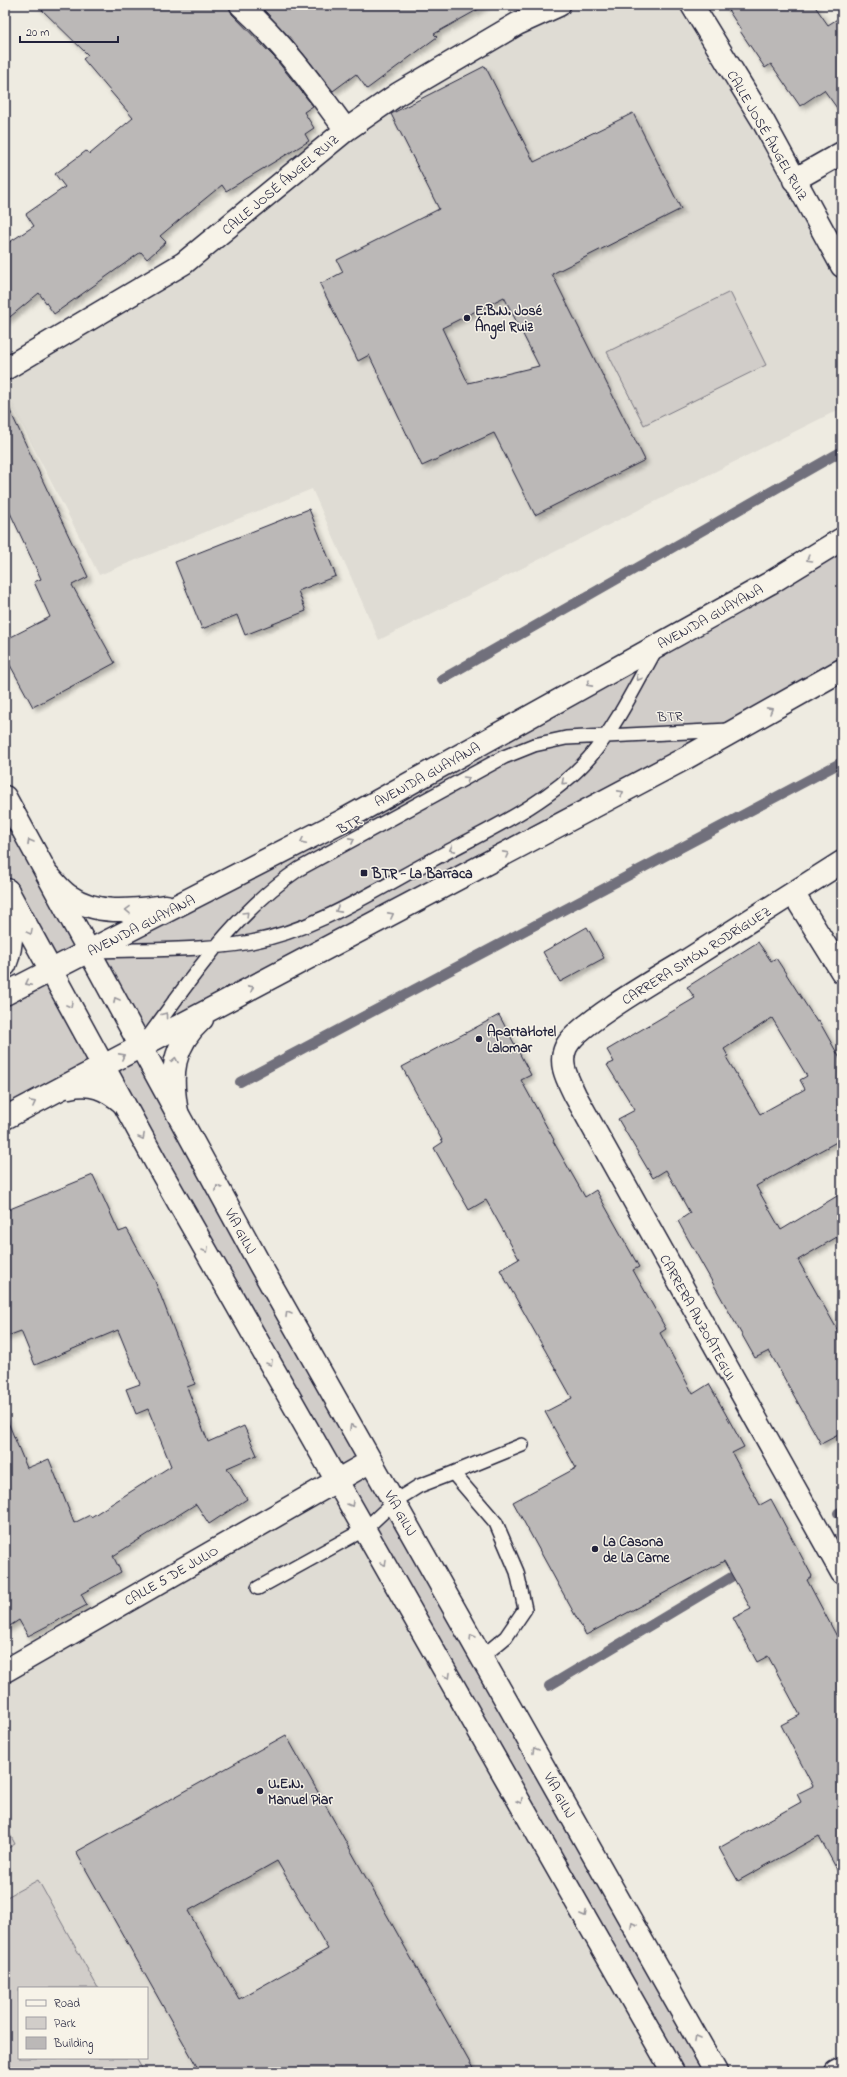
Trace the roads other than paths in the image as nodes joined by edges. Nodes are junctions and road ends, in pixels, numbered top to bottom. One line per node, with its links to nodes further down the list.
1 (241, 5): 4 (main road)
2 (559, 5): 4 (main road, CALLE JOSÉ ÁNGEL RUIZ)
3 (692, 5): 6 (main road, CALLE JOSÉ ÁNGEL RUIZ)
4 (346, 130): 8 (main road, CALLE JOSÉ ÁNGEL RUIZ)
5 (842, 153): 6 (main road)
6 (794, 180): 7 (main road, CALLE JOSÉ ÁNGEL RUIZ)
7 (842, 266)
8 (5, 369)
9 (842, 539): 10 (main road, AVENIDA GUAYANA, one-way to 10)
10 (659, 644): 13 (lane, one-way to 13); 19 (main road, AVENIDA GUAYANA, one-way to 19)
11 (842, 670): 12 (main road, one-way to 11)
12 (736, 730): 13 (lane, BTR); 26 (main road, one-way to 12)
13 (606, 734): 20 (lane, BTR, one-way to 13); 20 (lane, one-way to 20)
14 (5, 797): 16 (main road, one-way to 14)
15 (842, 862): 18 (main road, CARRERA SIMÓN RODRÍGUEZ)
16 (49, 876): 19 (main road, one-way to 16); 21 (main road, VÍA GILIJ)
17 (6, 888): 22 (main road); 23 (main road, one-way to 23)
18 (793, 893): 24 (main road); 28 (main road, CARRERA SIMÓN RODRÍGUEZ)
19 (181, 904): 21 (main road, AVENIDA GUAYANA)
20 (216, 946): 21 (lane); 27 (lane, BTR, one-way to 20)
21 (89, 952): 23 (main road, AVENIDA GUAYANA); 27 (main road, VÍA GILIJ, one-way to 21)
22 (5, 965)
23 (51, 971): 25 (main road, AVENIDA GUAYANA, one-way to 25); 29 (main road, one-way to 29)
24 (842, 972)
25 (5, 994)
26 (216, 1006): 27 (main road); 32 (main road, one-way to 26)
27 (141, 1046): 29 (main road, one-way to 27); 32 (main road, VÍA GILIJ)
28 (562, 1058): 40 (main road, CARRERA ANZOÁTEGUI)
29 (104, 1066): 30 (main road); 31 (main road)
30 (62, 1088): 31 (main road); 33 (main road, one-way to 30)
31 (123, 1103): 37 (main road, one-way to 37)
32 (177, 1112): 35 (main road, VÍA GILIJ, one-way to 32)
33 (5, 1118)
34 (522, 1445): 36 (lane)
35 (371, 1461): 37 (main road, CALLE 5 DE JULIO); 38 (main road, VÍA GILIJ)
36 (453, 1473): 38 (lane); 42 (lane)
37 (337, 1480): 39 (main road, one-way to 39); 43 (main road, CALLE 5 DE JULIO)
38 (395, 1502): 39 (lane); 42 (main road, VÍA GILIJ, one-way to 38)
39 (365, 1529): 41 (lane); 45 (main road, one-way to 45)
40 (842, 1573)
41 (258, 1588)
42 (483, 1656): 46 (main road, VÍA GILIJ, one-way to 42)
43 (5, 1671)
44 (842, 2069): 47 (main road)
45 (673, 2072)
46 (716, 2072)
47 (836, 2072)

